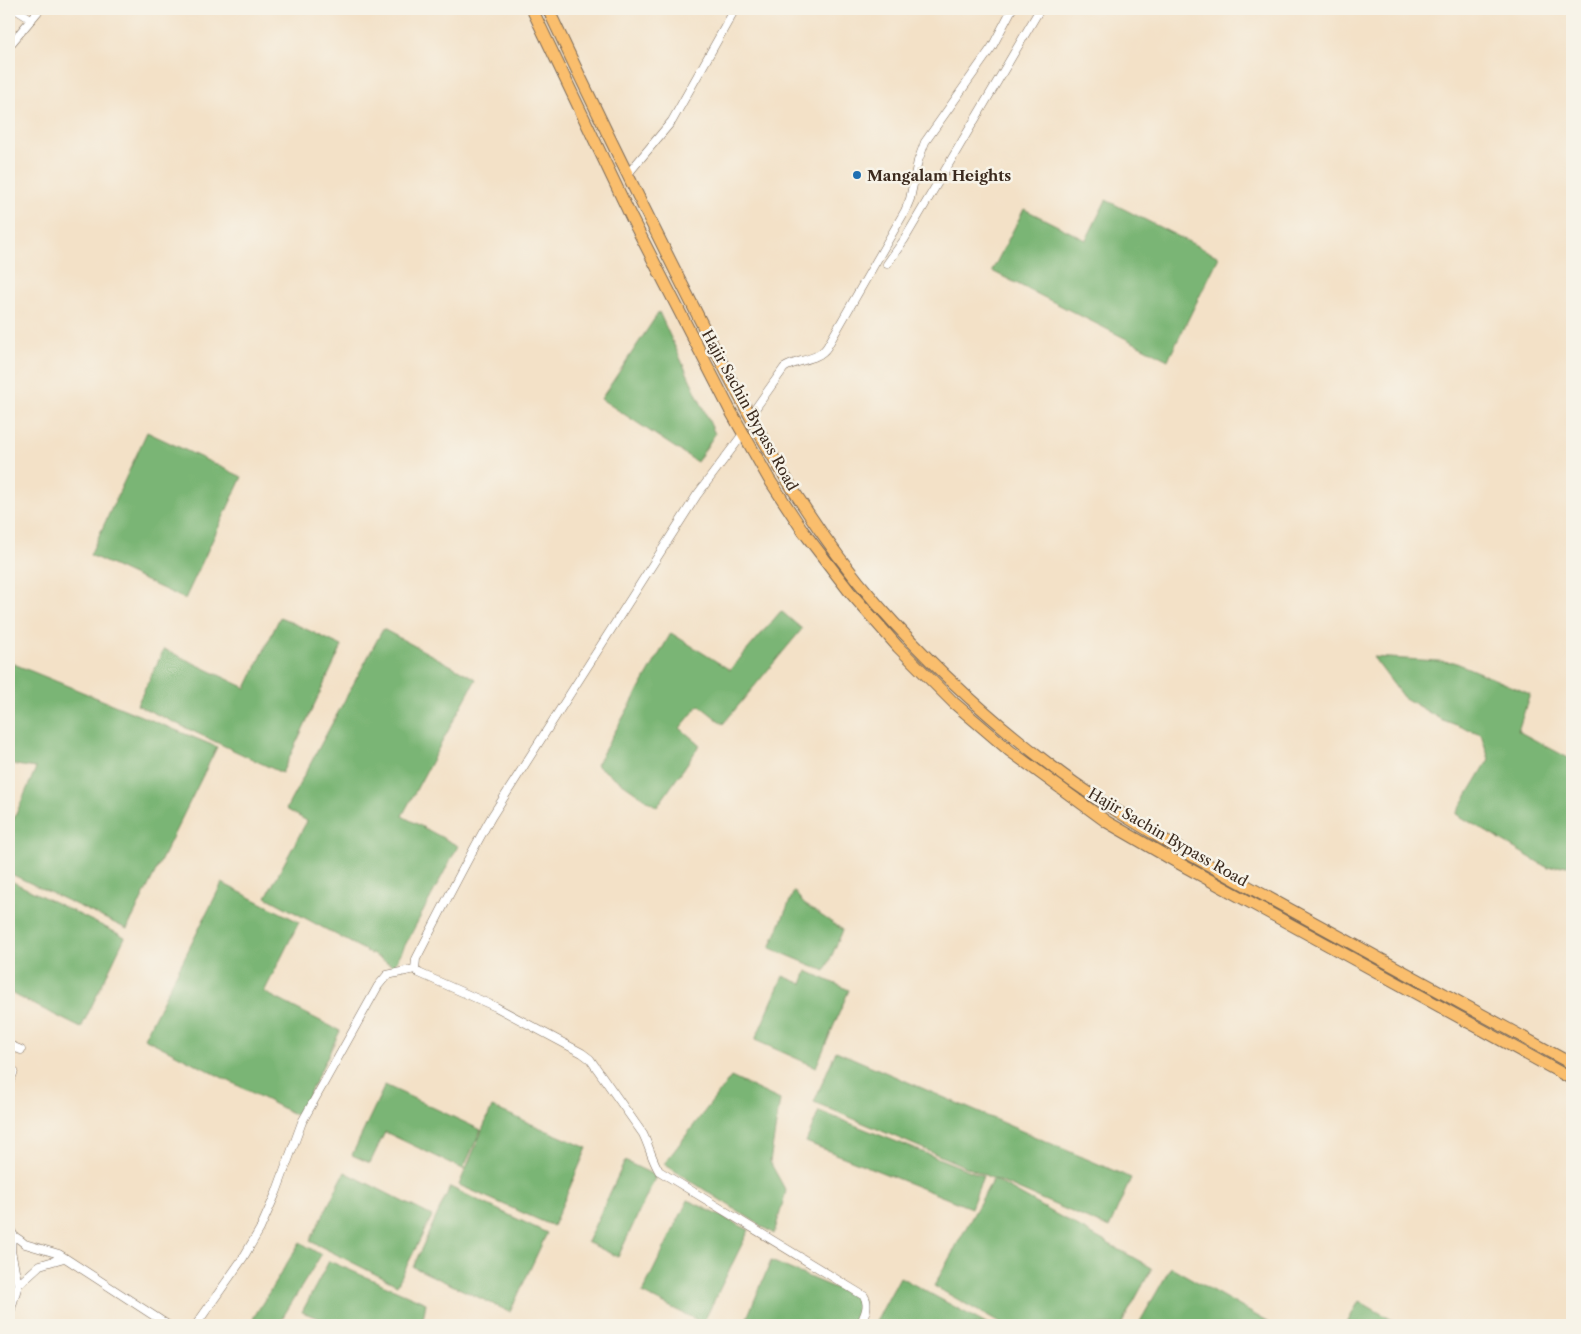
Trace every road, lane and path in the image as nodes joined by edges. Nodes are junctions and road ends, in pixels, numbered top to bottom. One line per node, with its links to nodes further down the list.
1 (15, 9): 8 (street)
2 (40, 9): 8 (street)
3 (532, 9): 13 (highway, Hajir Sachin Bypass Road)
4 (548, 9): 10 (highway)
5 (735, 9): 10 (street)
6 (1012, 9): 12 (street)
7 (1040, 9): 11 (street)
8 (32, 19): 9 (street)
9 (9, 46)
10 (627, 175): 12 (highway)
11 (888, 264)
12 (750, 416): 17 (highway)
13 (743, 434): 14 (street); 19 (highway, Hajir Sachin Bypass Road)
14 (415, 969): 26 (street); 27 (street)
15 (9, 1045): 16 (street)
16 (21, 1050)
17 (1572, 1064)
18 (14, 1071): 20 (street)
19 (1572, 1080)
20 (9, 1084)
21 (11, 1230): 22 (street); 23 (street)
22 (64, 1258): 23 (street); 25 (street)
23 (18, 1285): 24 (street)
24 (9, 1316)
25 (168, 1325)
26 (196, 1325)
27 (860, 1325)

